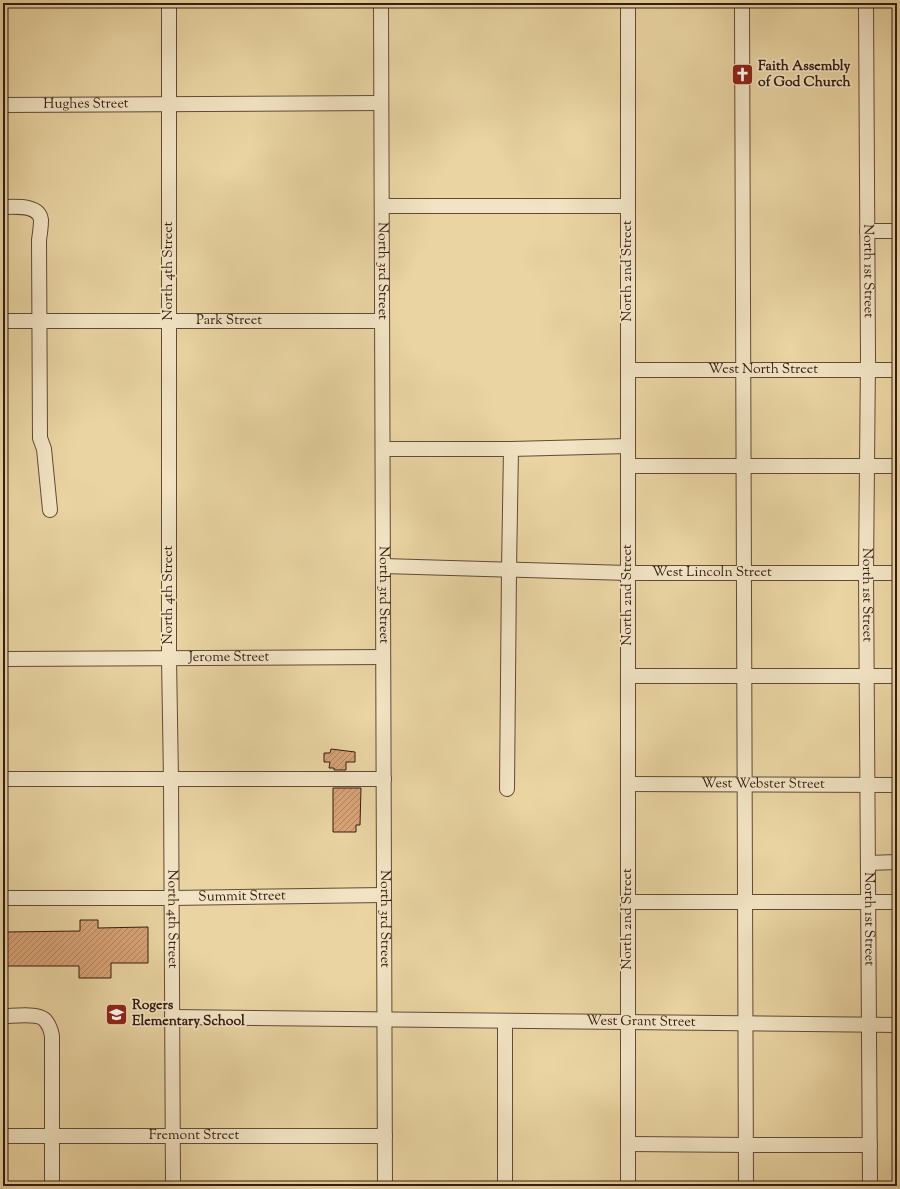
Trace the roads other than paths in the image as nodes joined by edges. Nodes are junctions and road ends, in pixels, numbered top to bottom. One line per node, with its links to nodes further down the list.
1 (169, 3): 7 (street, North 4th Street)
2 (381, 3): 6 (street, North 3rd Street)
3 (628, 3): 10 (street, North 2nd Street)
4 (742, 3): 19 (street)
5 (866, 3): 12 (street, North 1st Street)
6 (382, 103): 7 (street, Hughes Street); 9 (street, North 3rd Street)
7 (170, 104): 8 (street, Hughes Street); 16 (street, North 4th Street)
8 (3, 105)
9 (382, 206): 10 (street); 17 (street, North 3rd Street)
10 (628, 206): 18 (street, North 2nd Street)
11 (3, 207): 15 (street)
12 (867, 231): 13 (street); 20 (street, North 1st Street)
13 (897, 231)
14 (3, 321): 15 (street, Park Street)
15 (40, 321): 16 (street, Park Street); 29 (street)
16 (168, 321): 17 (street, Park Street); 38 (street, North 4th Street)
17 (382, 321): 23 (street, North 3rd Street)
18 (628, 370): 19 (street, West North Street); 22 (street, North 2nd Street)
19 (744, 370): 20 (street, West North Street); 26 (street)
20 (868, 370): 21 (street, West North Street); 27 (street, North 1st Street)
21 (897, 370)
22 (628, 446): 24 (street); 25 (street, North 2nd Street)
23 (383, 449): 24 (street); 30 (street, North 3rd Street)
24 (511, 449): 31 (street)
25 (628, 466): 26 (street); 32 (street, North 2nd Street)
26 (744, 466): 27 (street); 33 (street)
27 (867, 466): 28 (street); 34 (street, North 1st Street)
28 (897, 466)
29 (50, 510)
30 (383, 566): 31 (street, West Lincoln Street); 36 (street, North 3rd Street)
31 (508, 570): 32 (street, West Lincoln Street); 50 (street)
32 (628, 573): 33 (street, West Lincoln Street); 39 (street, North 2nd Street)
33 (745, 573): 34 (street, West Lincoln Street); 40 (street)
34 (866, 573): 35 (street, West Lincoln Street); 41 (street, North 1st Street)
35 (897, 573)
36 (383, 657): 38 (street, Jerome Street); 44 (street, North 3rd Street)
37 (3, 658): 38 (street, Jerome Street)
38 (169, 658): 45 (street, North 4th Street)
39 (628, 676): 40 (street); 46 (street, North 2nd Street)
40 (744, 676): 41 (street); 47 (street)
41 (867, 676): 42 (street); 48 (street, North 1st Street)
42 (897, 676)
43 (3, 779): 45 (street)
44 (384, 779): 45 (street); 53 (street, North 3rd Street)
45 (171, 780): 55 (street, North 4th Street)
46 (628, 784): 47 (street, West Webster Street); 56 (street, North 2nd Street)
47 (744, 784): 48 (street, West Webster Street); 57 (street)
48 (868, 785): 49 (street, West Webster Street); 52 (street, North 1st Street)
49 (897, 785)
50 (507, 789)
51 (897, 862): 52 (street)
52 (868, 863): 58 (street, North 1st Street)
53 (384, 895): 55 (street, Summit Street); 62 (street, North 3rd Street)
54 (3, 898): 55 (street, Summit Street)
55 (172, 898): 61 (street, North 4th Street)
56 (628, 902): 57 (street); 64 (street, North 2nd Street)
57 (745, 902): 58 (street); 65 (street)
58 (868, 902): 59 (street); 66 (street, North 1st Street)
59 (897, 902)
60 (3, 1016): 69 (street)
61 (172, 1017): 62 (street, West Grant Street); 70 (street, North 4th Street)
62 (385, 1019): 63 (street, West Grant Street); 71 (street, North 3rd Street)
63 (505, 1020): 64 (street, West Grant Street); 78 (street)
64 (628, 1022): 65 (street, West Grant Street); 72 (street, North 2nd Street)
65 (745, 1024): 66 (street, West Grant Street); 73 (street)
66 (869, 1025): 67 (street, West Grant Street); 74 (street, North 1st Street)
67 (897, 1025)
68 (3, 1136): 69 (street, Fremont Street)
69 (52, 1136): 70 (street, Fremont Street); 75 (street)
70 (173, 1136): 71 (street, Fremont Street); 76 (street, North 4th Street)
71 (385, 1136): 77 (street, North 3rd Street)
72 (628, 1144): 73 (street); 79 (street, North 2nd Street)
73 (746, 1145): 74 (street); 80 (street)
74 (870, 1145): 81 (street, North 1st Street)
75 (52, 1186)
76 (173, 1186)
77 (385, 1186)
78 (505, 1186)
79 (628, 1186)
80 (746, 1186)
81 (870, 1186)

